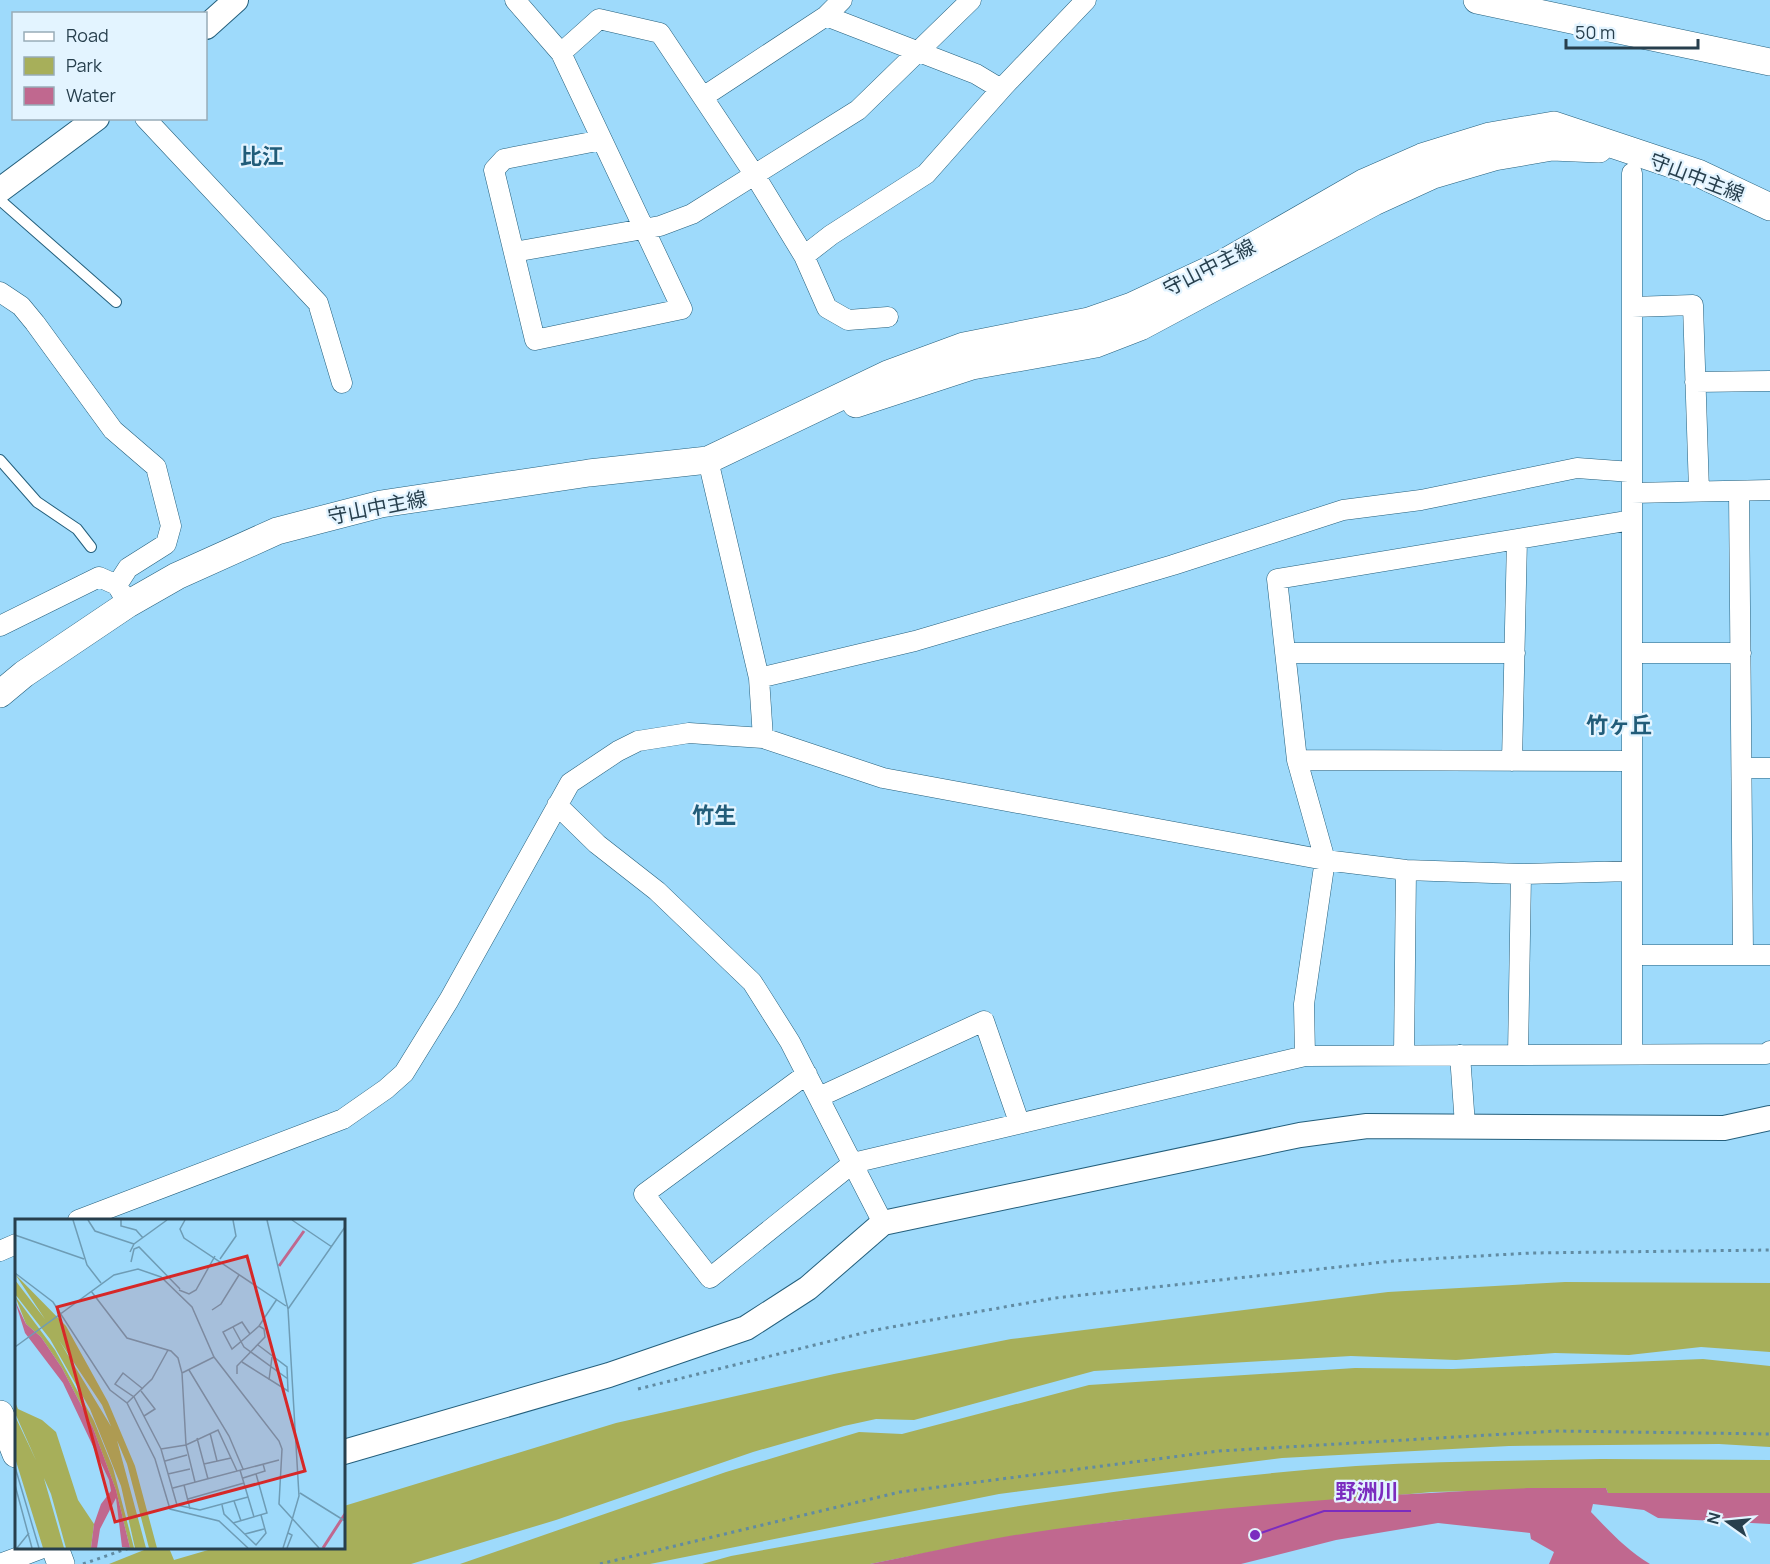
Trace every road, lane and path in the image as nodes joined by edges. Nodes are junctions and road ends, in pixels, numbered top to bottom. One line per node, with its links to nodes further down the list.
1 (236, 0): 8 (street)
2 (515, 0): 10 (street)
3 (842, 0): 7 (street)
4 (971, 0): 9 (street)
5 (1086, 0): 12 (street)
6 (1477, 0): 11 (main road)
7 (826, 16): 9 (street); 13 (street)
8 (207, 26)
9 (918, 51): 12 (street); 18 (street)
10 (561, 53): 13 (street); 16 (street)
11 (1770, 62)
12 (1001, 90): 24 (street)
13 (703, 97): 18 (street)
14 (94, 120): 19 (street)
15 (147, 120): 31 (street)
16 (602, 140): 22 (street); 23 (street)
17 (1627, 161): 21 (main road, 守山中主線); 27 (street); 33 (main road, 守山中主線)
18 (754, 174): 22 (street); 24 (street)
19 (0, 190)
20 (0, 200): 26 (lane)
21 (1770, 207)
22 (644, 228): 23 (street); 23 (street)
23 (514, 252)
24 (804, 256): 28 (street)
25 (0, 292): 42 (street)
26 (116, 302)
27 (1632, 307): 30 (street); 34 (street)
28 (888, 317)
29 (1770, 381): 30 (street)
30 (1695, 382): 37 (street)
31 (342, 383)
32 (0, 460): 41 (lane)
33 (708, 460): 42 (main road, 守山中主線); 48 (street)
34 (1632, 472): 38 (street); 48 (street)
35 (1739, 490): 36 (street); 37 (street); 47 (street)
36 (1770, 490)
37 (1699, 491): 38 (street)
38 (1632, 493): 39 (street)
39 (1632, 520): 40 (street); 46 (street)
40 (1517, 539): 44 (street); 45 (street)
41 (91, 547)
42 (122, 595): 43 (street); 49 (main road, 守山中主線)
43 (0, 626)
44 (1285, 653): 45 (street); 51 (street)
45 (1515, 653): 52 (street)
46 (1632, 653): 47 (street); 53 (street)
47 (1741, 654): 54 (street)
48 (759, 678): 50 (street)
49 (0, 694)
50 (763, 738): 56 (street); 57 (street)
51 (1297, 760): 52 (street); 57 (street)
52 (1512, 761): 53 (street)
53 (1632, 761): 59 (street)
54 (1743, 768): 55 (street); 62 (street)
55 (1770, 768)
56 (557, 805): 70 (street); 76 (street)
57 (1324, 860): 58 (street); 69 (street)
58 (1406, 870): 60 (street); 66 (street)
59 (1632, 871): 60 (street); 61 (street)
60 (1521, 874): 68 (street)
61 (1632, 955): 62 (street); 65 (street)
62 (1743, 955): 63 (street)
63 (1770, 955)
64 (1770, 1051): 65 (street)
65 (1632, 1054): 68 (street)
66 (1404, 1055): 67 (street); 69 (street)
67 (1460, 1055): 68 (street); 74 (street)
68 (1518, 1055)
69 (1305, 1056): 73 (street)
70 (807, 1074): 71 (street); 75 (street)
71 (819, 1097): 73 (street); 75 (street)
72 (1770, 1118): 74 (street)
73 (1018, 1122): 75 (street)
74 (1465, 1125): 77 (street)
75 (853, 1163): 77 (street)
76 (83, 1219)
77 (883, 1223): 85 (street)
78 (15, 1244): 80 (street)
79 (1770, 1250): 81 (path)
80 (0, 1251)
81 (636, 1389)
82 (0, 1414): 84 (main road)
83 (1770, 1434): 92 (path)
84 (15, 1452)
85 (345, 1452)
86 (40, 1549): 89 (street)
87 (55, 1549): 90 (main road)
88 (126, 1549): 91 (path)
89 (0, 1564)
90 (61, 1564)
91 (83, 1564)
92 (600, 1564)

